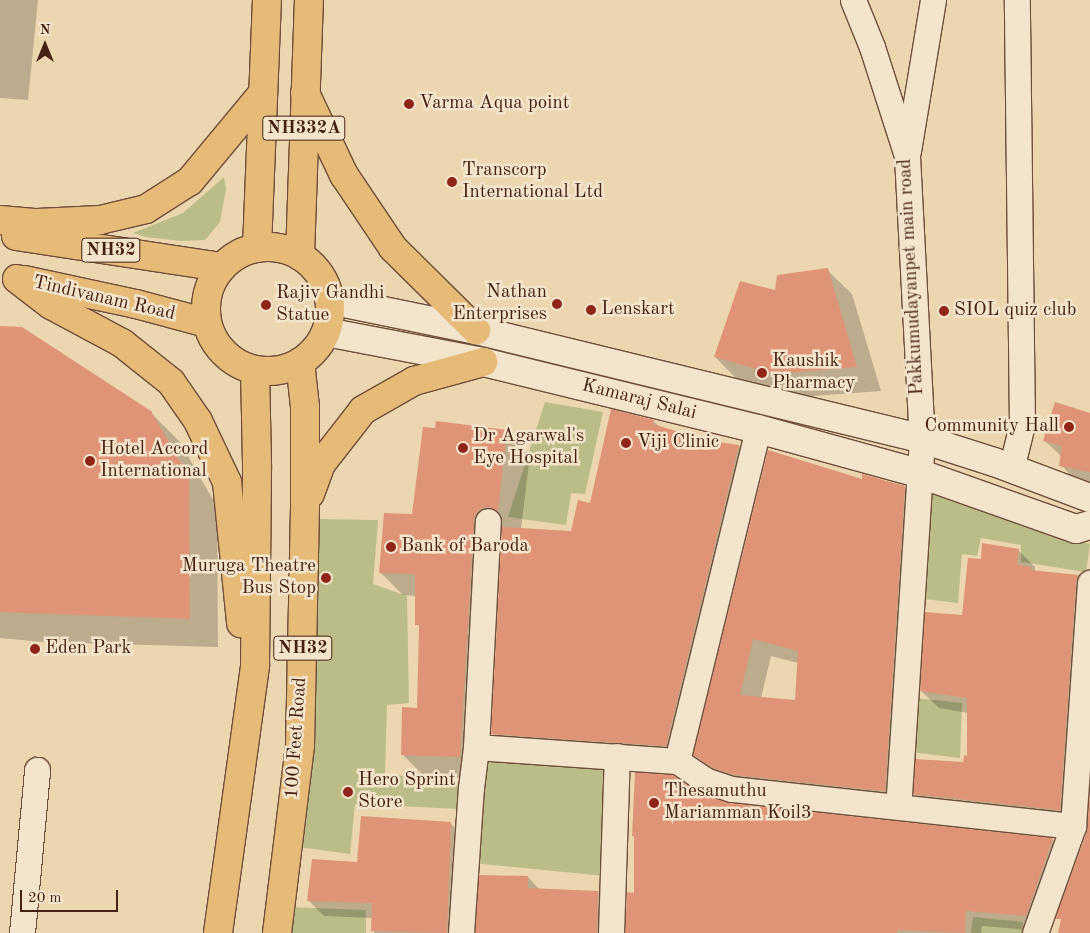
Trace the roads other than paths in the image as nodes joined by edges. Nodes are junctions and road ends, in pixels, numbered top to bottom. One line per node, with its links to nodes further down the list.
1 (267, 0): 6 (highway, NH332A)
2 (309, 0): 7 (highway, NH332A)
3 (853, 0): 8 (street, Pakkumudayanpet main road)
4 (933, 0): 8 (street)
5 (1017, 0): 24 (street)
6 (263, 93): 9 (highway); 11 (highway, NH332A)
7 (305, 93): 12 (highway, NH332A); 17 (highway)
8 (907, 156): 23 (street, Pakkumudayanpet main road)
9 (0, 220)
10 (0, 234): 13 (highway, NH32)
11 (257, 248): 12 (highway); 13 (highway)
12 (300, 256): 15 (highway)
13 (222, 267): 16 (highway)
14 (9, 277): 16 (highway, Tindivanam Road / NH32); 31 (highway)
15 (330, 300): 17 (main road, Kamaraj Salai); 18 (highway)
16 (207, 323): 21 (highway)
17 (476, 330): 23 (main road, Kamaraj Salai)
18 (326, 332): 19 (highway); 20 (main road, Kamaraj Salai)
19 (300, 362): 21 (highway); 27 (highway, 100 Feet Road / NH32)
20 (483, 362): 22 (main road, Kamaraj Salai); 27 (highway)
21 (255, 370): 31 (highway, NH32)
22 (758, 429): 25 (main road, Kamaraj Salai); 35 (street)
23 (922, 440): 24 (main road, Kamaraj Salai); 25 (street, Pakkumudayanpet main road)
24 (1011, 468): 26 (main road, Kamaraj Salai)
25 (918, 473): 29 (main road, Kamaraj Salai); 37 (street, Pakkumudayanpet main road)
26 (1090, 498)
27 (305, 507): 41 (highway, 100 Feet Road / NH32)
28 (488, 521): 32 (street)
29 (1090, 525)
30 (1090, 583): 33 (street)
31 (255, 665): 40 (highway, NH32)
32 (476, 747): 34 (street); 42 (street)
33 (1085, 754): 38 (street)
34 (617, 756): 35 (street); 43 (street)
35 (677, 761): 37 (street)
36 (37, 770): 39 (street)
37 (898, 806): 38 (street)
38 (1073, 826): 44 (street)
39 (22, 933)
40 (218, 933)
41 (277, 933)
42 (461, 933)
43 (611, 933)
44 (1034, 933)

